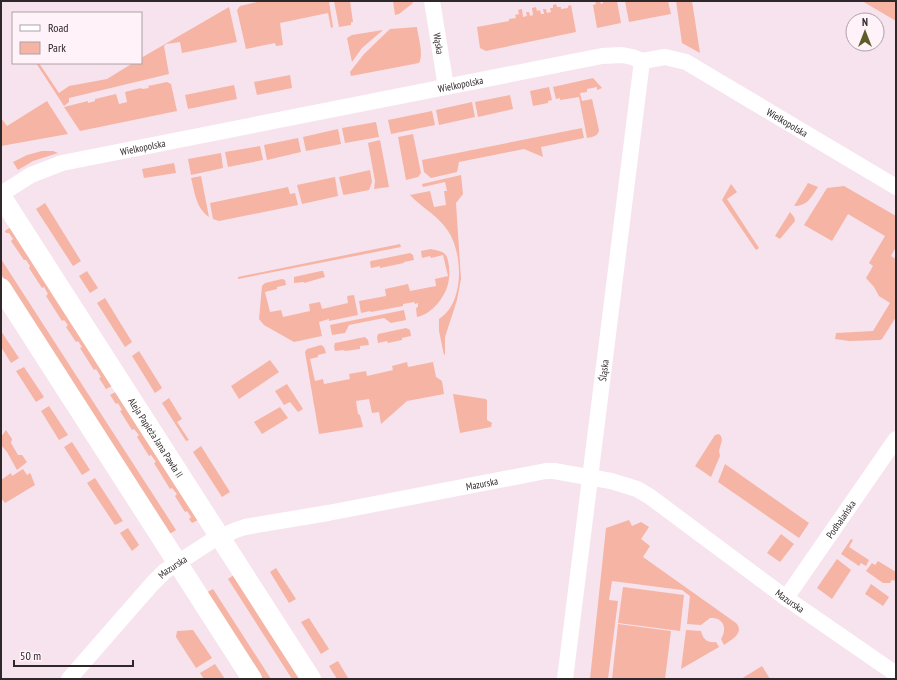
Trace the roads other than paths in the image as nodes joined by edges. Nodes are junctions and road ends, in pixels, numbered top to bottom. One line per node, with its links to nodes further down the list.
1 (432, 1): 3 (street, Wąska)
2 (642, 61): 3 (street, Wielkopolska); 4 (street, Wielkopolska); 8 (street, Śląska)
3 (446, 87): 5 (street, Wielkopolska)
4 (896, 187)
5 (1, 195): 9 (street, Aleja Papieża Jana Pawła II)
6 (1, 288): 10 (street)
7 (896, 439): 11 (street, Podhalańska)
8 (590, 477): 9 (street, Mazurska); 11 (street, Mazurska); 16 (street, Śląska)
9 (220, 536): 10 (street, Mazurska); 15 (street, Aleja Papieża Jana Pawła II)
10 (177, 563): 13 (street, Mazurska); 14 (street)
11 (786, 598): 12 (street, Mazurska)
12 (896, 674)
13 (69, 679)
14 (252, 679)
15 (311, 679)
16 (565, 679)

